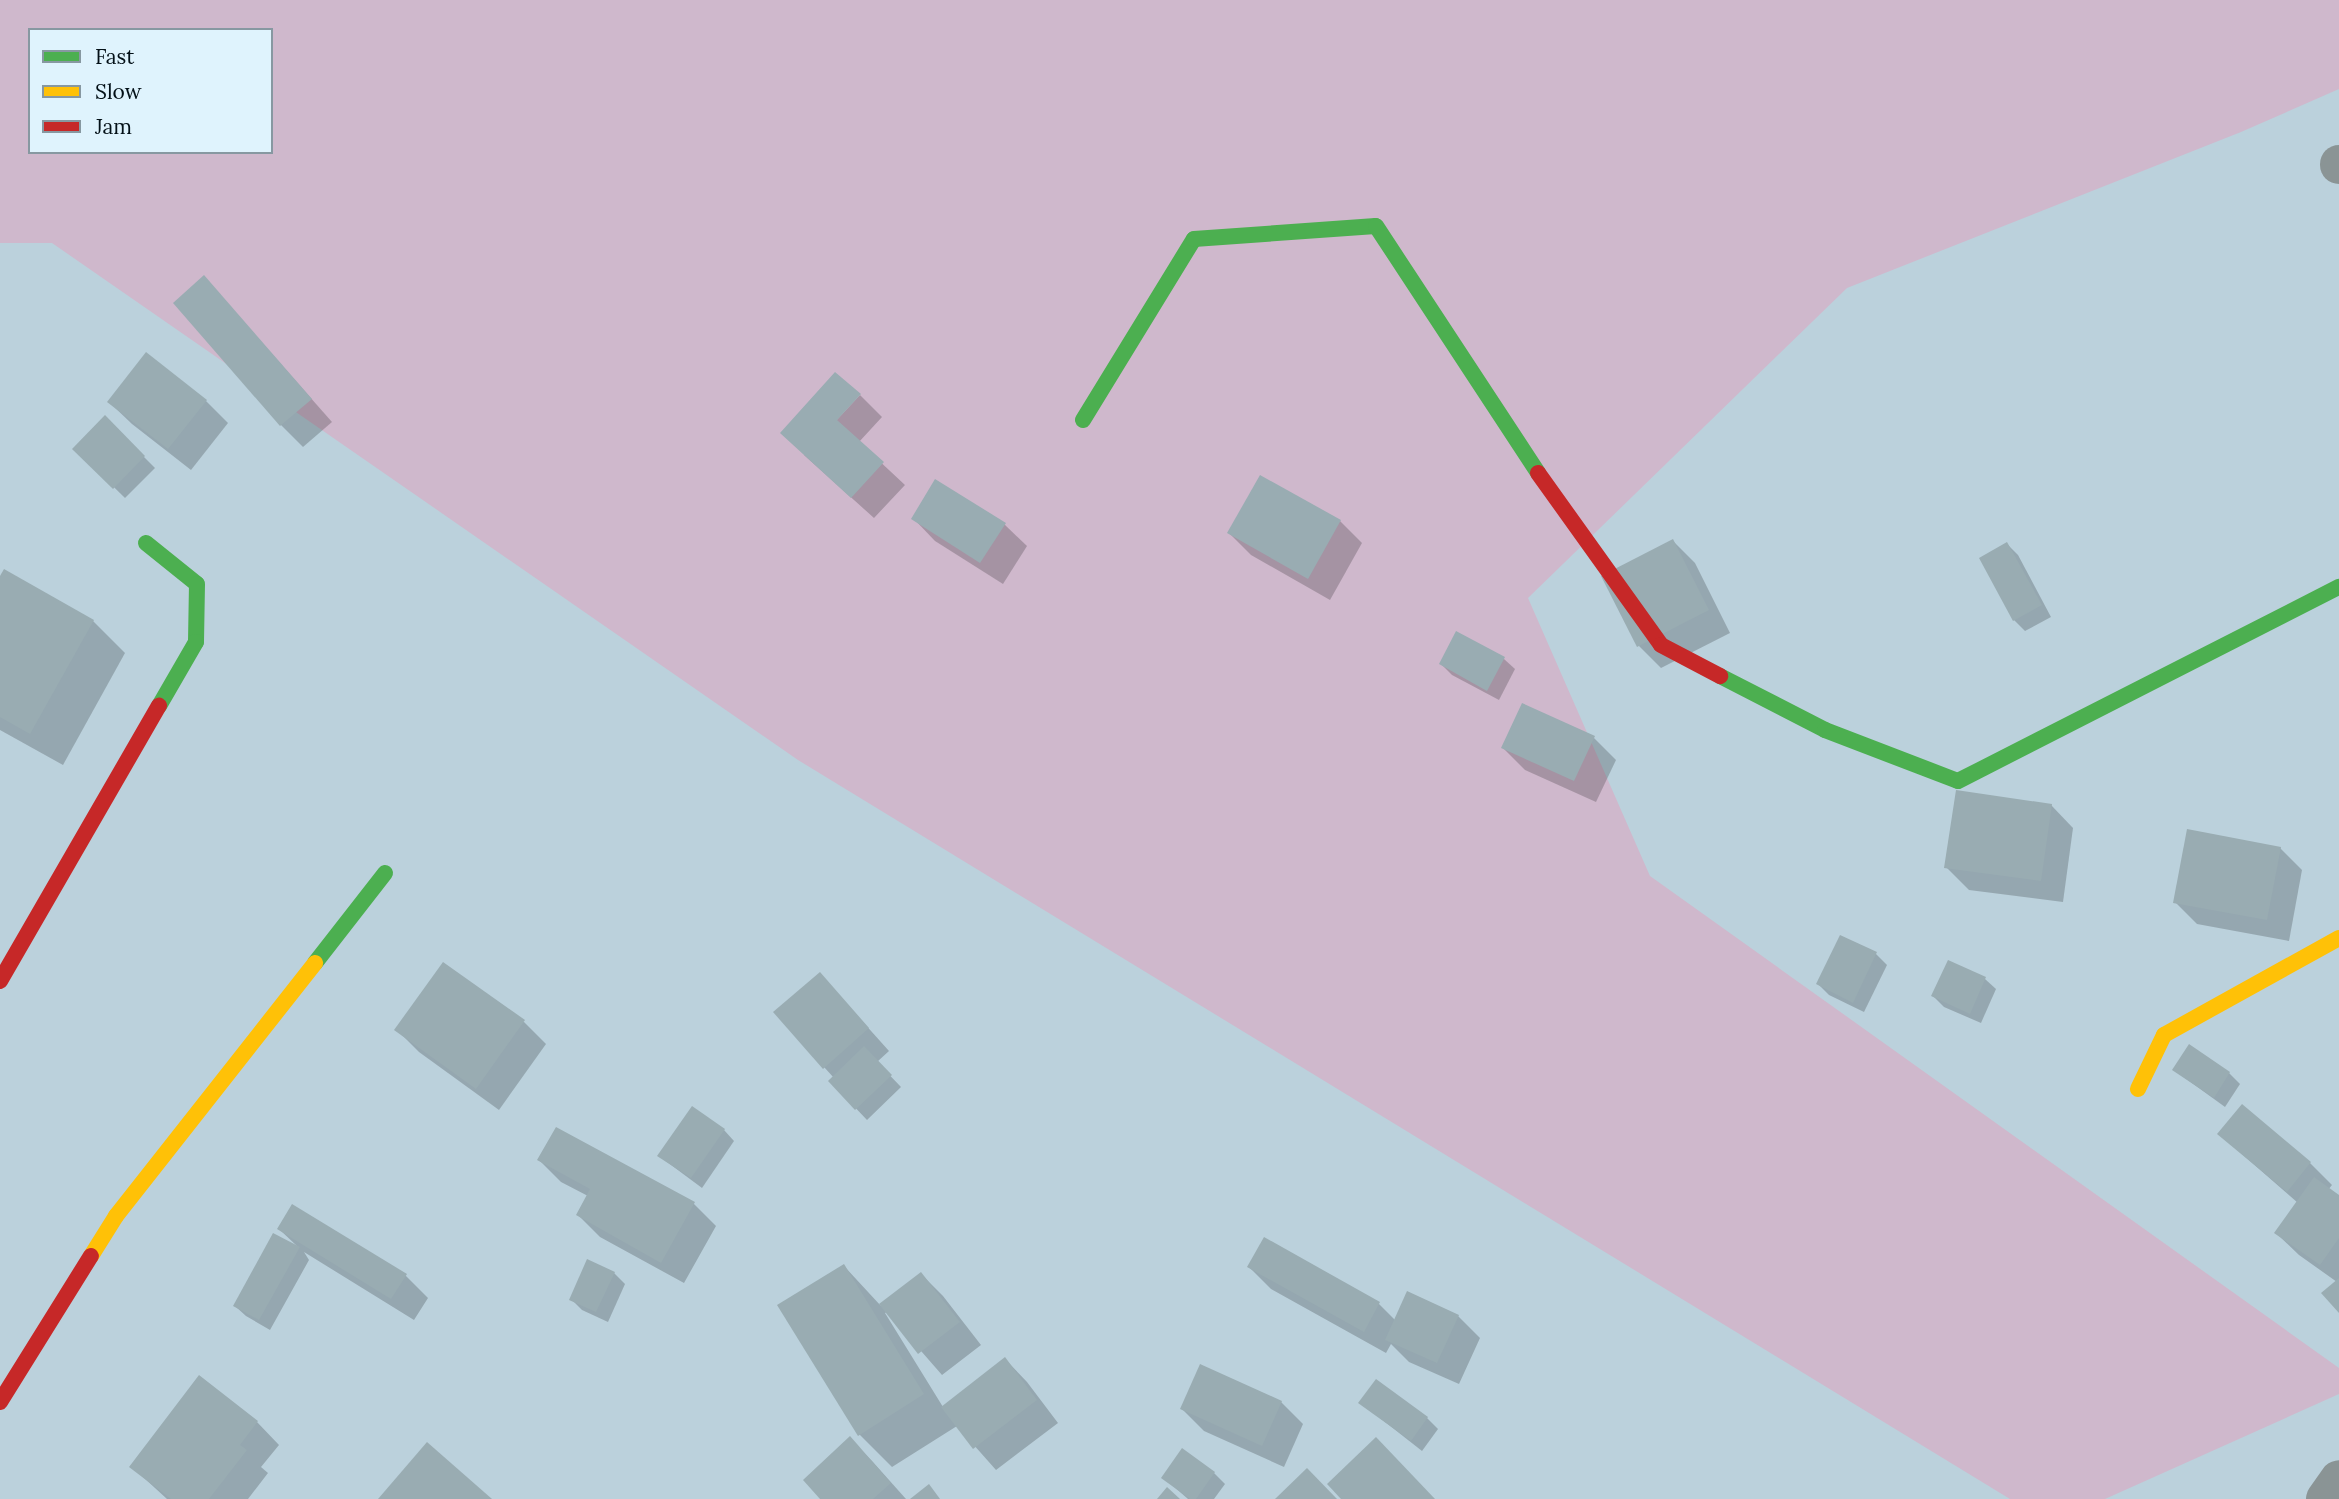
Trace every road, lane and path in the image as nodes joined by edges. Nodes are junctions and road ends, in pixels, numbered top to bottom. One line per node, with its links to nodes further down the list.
1 (1083, 420): 3 (street)
2 (146, 543): 6 (street)
3 (2339, 587)
4 (385, 873): 8 (street)
5 (2339, 937): 7 (street)
6 (0, 981)
7 (2138, 1089)
8 (0, 1402)
9 (2339, 1479): 10 (street)
10 (2325, 1499)

